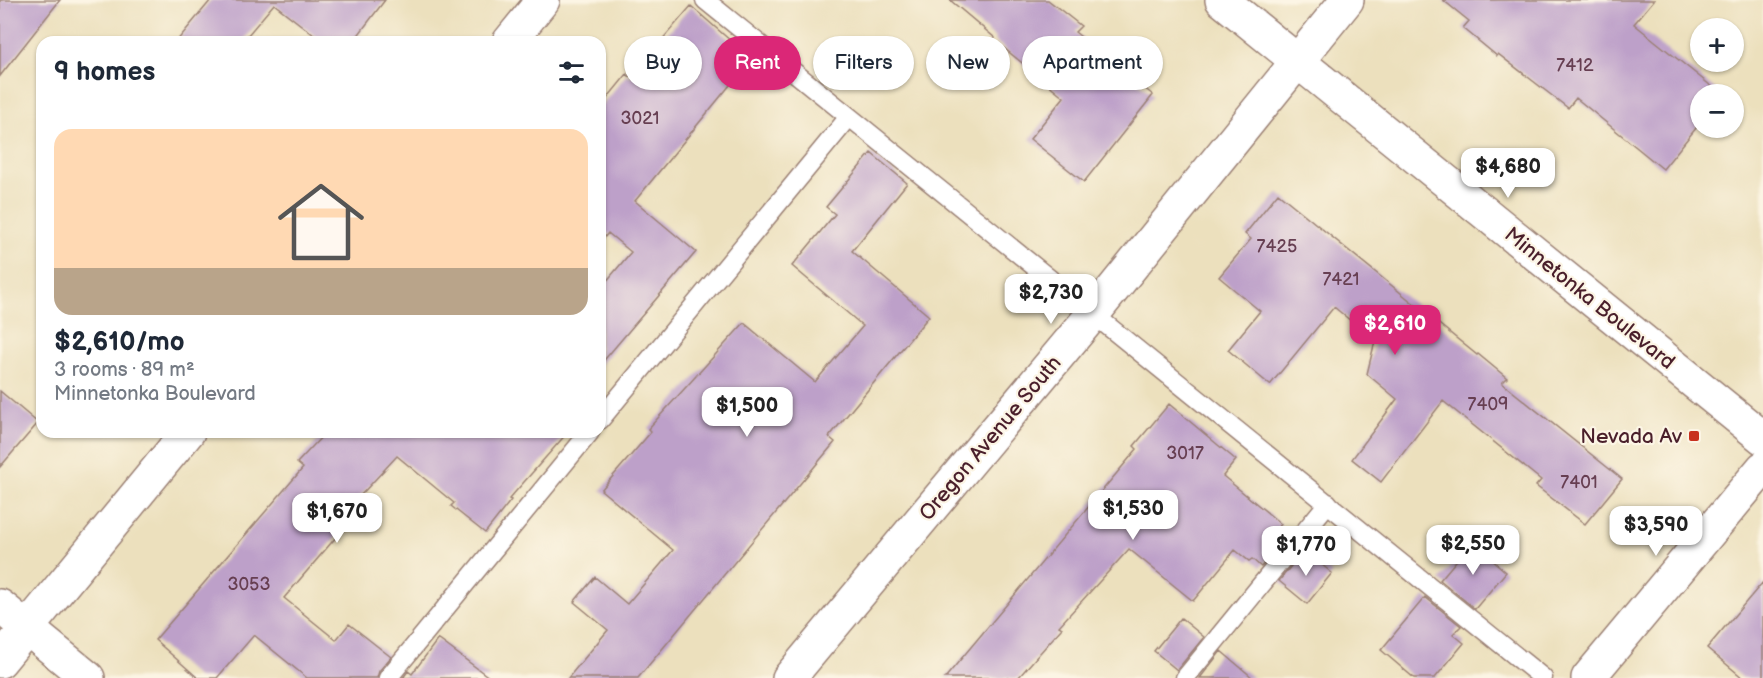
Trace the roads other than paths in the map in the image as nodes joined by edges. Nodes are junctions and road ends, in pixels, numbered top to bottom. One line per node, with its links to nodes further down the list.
1 (543, 0): 5 (street)
2 (705, 0): 7 (lane)
3 (1222, 0): 6 (street, Minnetonka Boulevard)
4 (1347, 0): 6 (street, Oregon Avenue South)
5 (514, 36)
6 (1298, 62): 8 (street, Oregon Avenue South); 12 (street, Minnetonka Boulevard)
7 (849, 117): 8 (lane); 9 (lane)
8 (1093, 314): 14 (lane); 20 (street, Oregon Avenue South)
9 (606, 413)
10 (183, 438): 16 (street)
11 (585, 438): 19 (lane)
12 (1763, 438)
13 (1763, 468): 23 (street)
14 (1328, 504): 21 (lane); 22 (lane)
15 (0, 606): 16 (street)
16 (27, 629): 17 (street); 18 (street)
17 (0, 661)
18 (88, 678)
19 (388, 678)
20 (789, 678)
21 (1185, 678)
22 (1543, 678)
23 (1588, 678)

